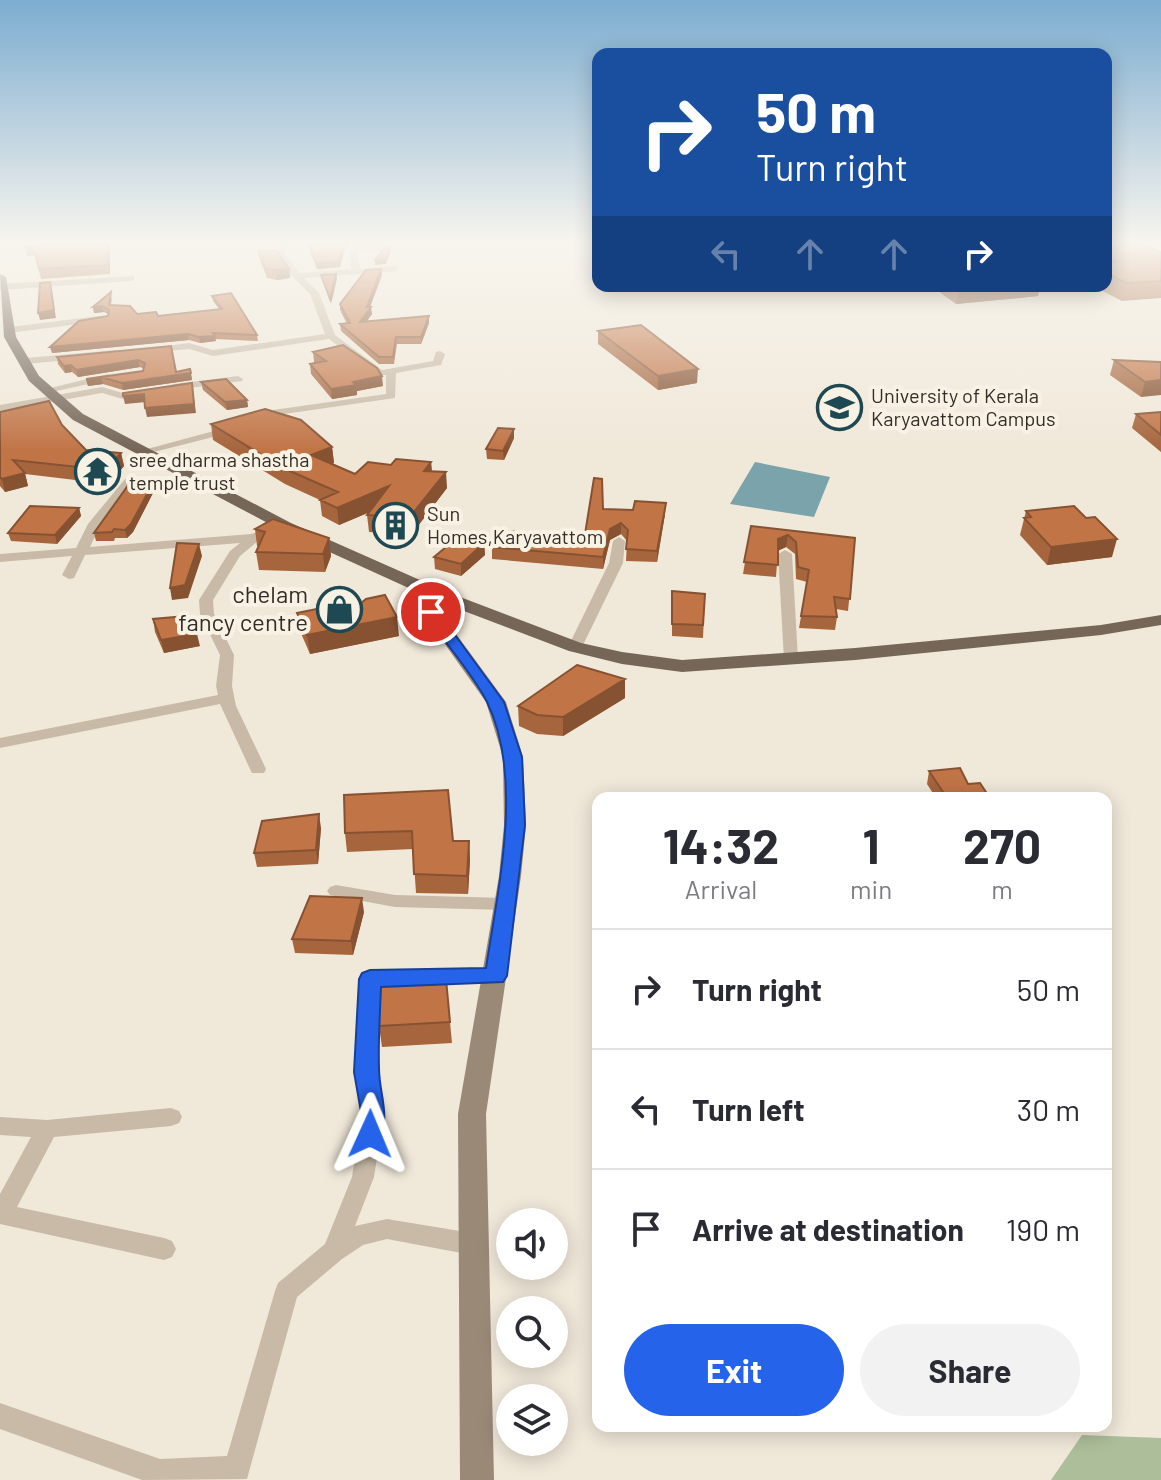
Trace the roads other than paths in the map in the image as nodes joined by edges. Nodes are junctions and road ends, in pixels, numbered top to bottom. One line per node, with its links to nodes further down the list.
1 (6, 312): 4 (main road)
2 (322, 312): 5 (street)
3 (104, 318): 4 (street)
4 (9, 330): 9 (main road)
5 (331, 336): 7 (street); 10 (street)
6 (127, 353): 9 (street)
7 (139, 353)
8 (440, 354): 10 (street)
9 (26, 361): 13 (main road)
10 (391, 373): 15 (street)
11 (125, 375): 13 (street)
12 (238, 379): 13 (street)
13 (53, 394): 14 (street); 17 (main road)
14 (0, 408)
15 (277, 412)
16 (225, 431): 17 (street)
17 (142, 452): 19 (main road)
18 (129, 482): 22 (street)
19 (285, 526): 20 (street); 26 (main road)
20 (253, 538): 22 (street); 30 (street)
21 (619, 541): 28 (street)
22 (79, 551): 24 (street); 25 (street)
23 (785, 554): 29 (street)
24 (0, 558)
25 (69, 575)
26 (441, 596): 28 (main road); 34 (main road)
27 (1161, 620): 29 (main road)
28 (575, 647): 29 (main road)
29 (791, 659)
30 (227, 698): 31 (street); 32 (street)
31 (0, 743)
32 (258, 769)
33 (336, 891): 34 (street)
34 (506, 904): 35 (main road)
35 (496, 976): 39 (main road); 41 (street)
36 (171, 1117): 38 (street)
37 (0, 1126): 38 (street)
38 (47, 1129): 40 (street)
39 (472, 1244): 41 (street); 43 (main road)
40 (164, 1249)
41 (334, 1251): 42 (street)
42 (0, 1416)
43 (477, 1480)

